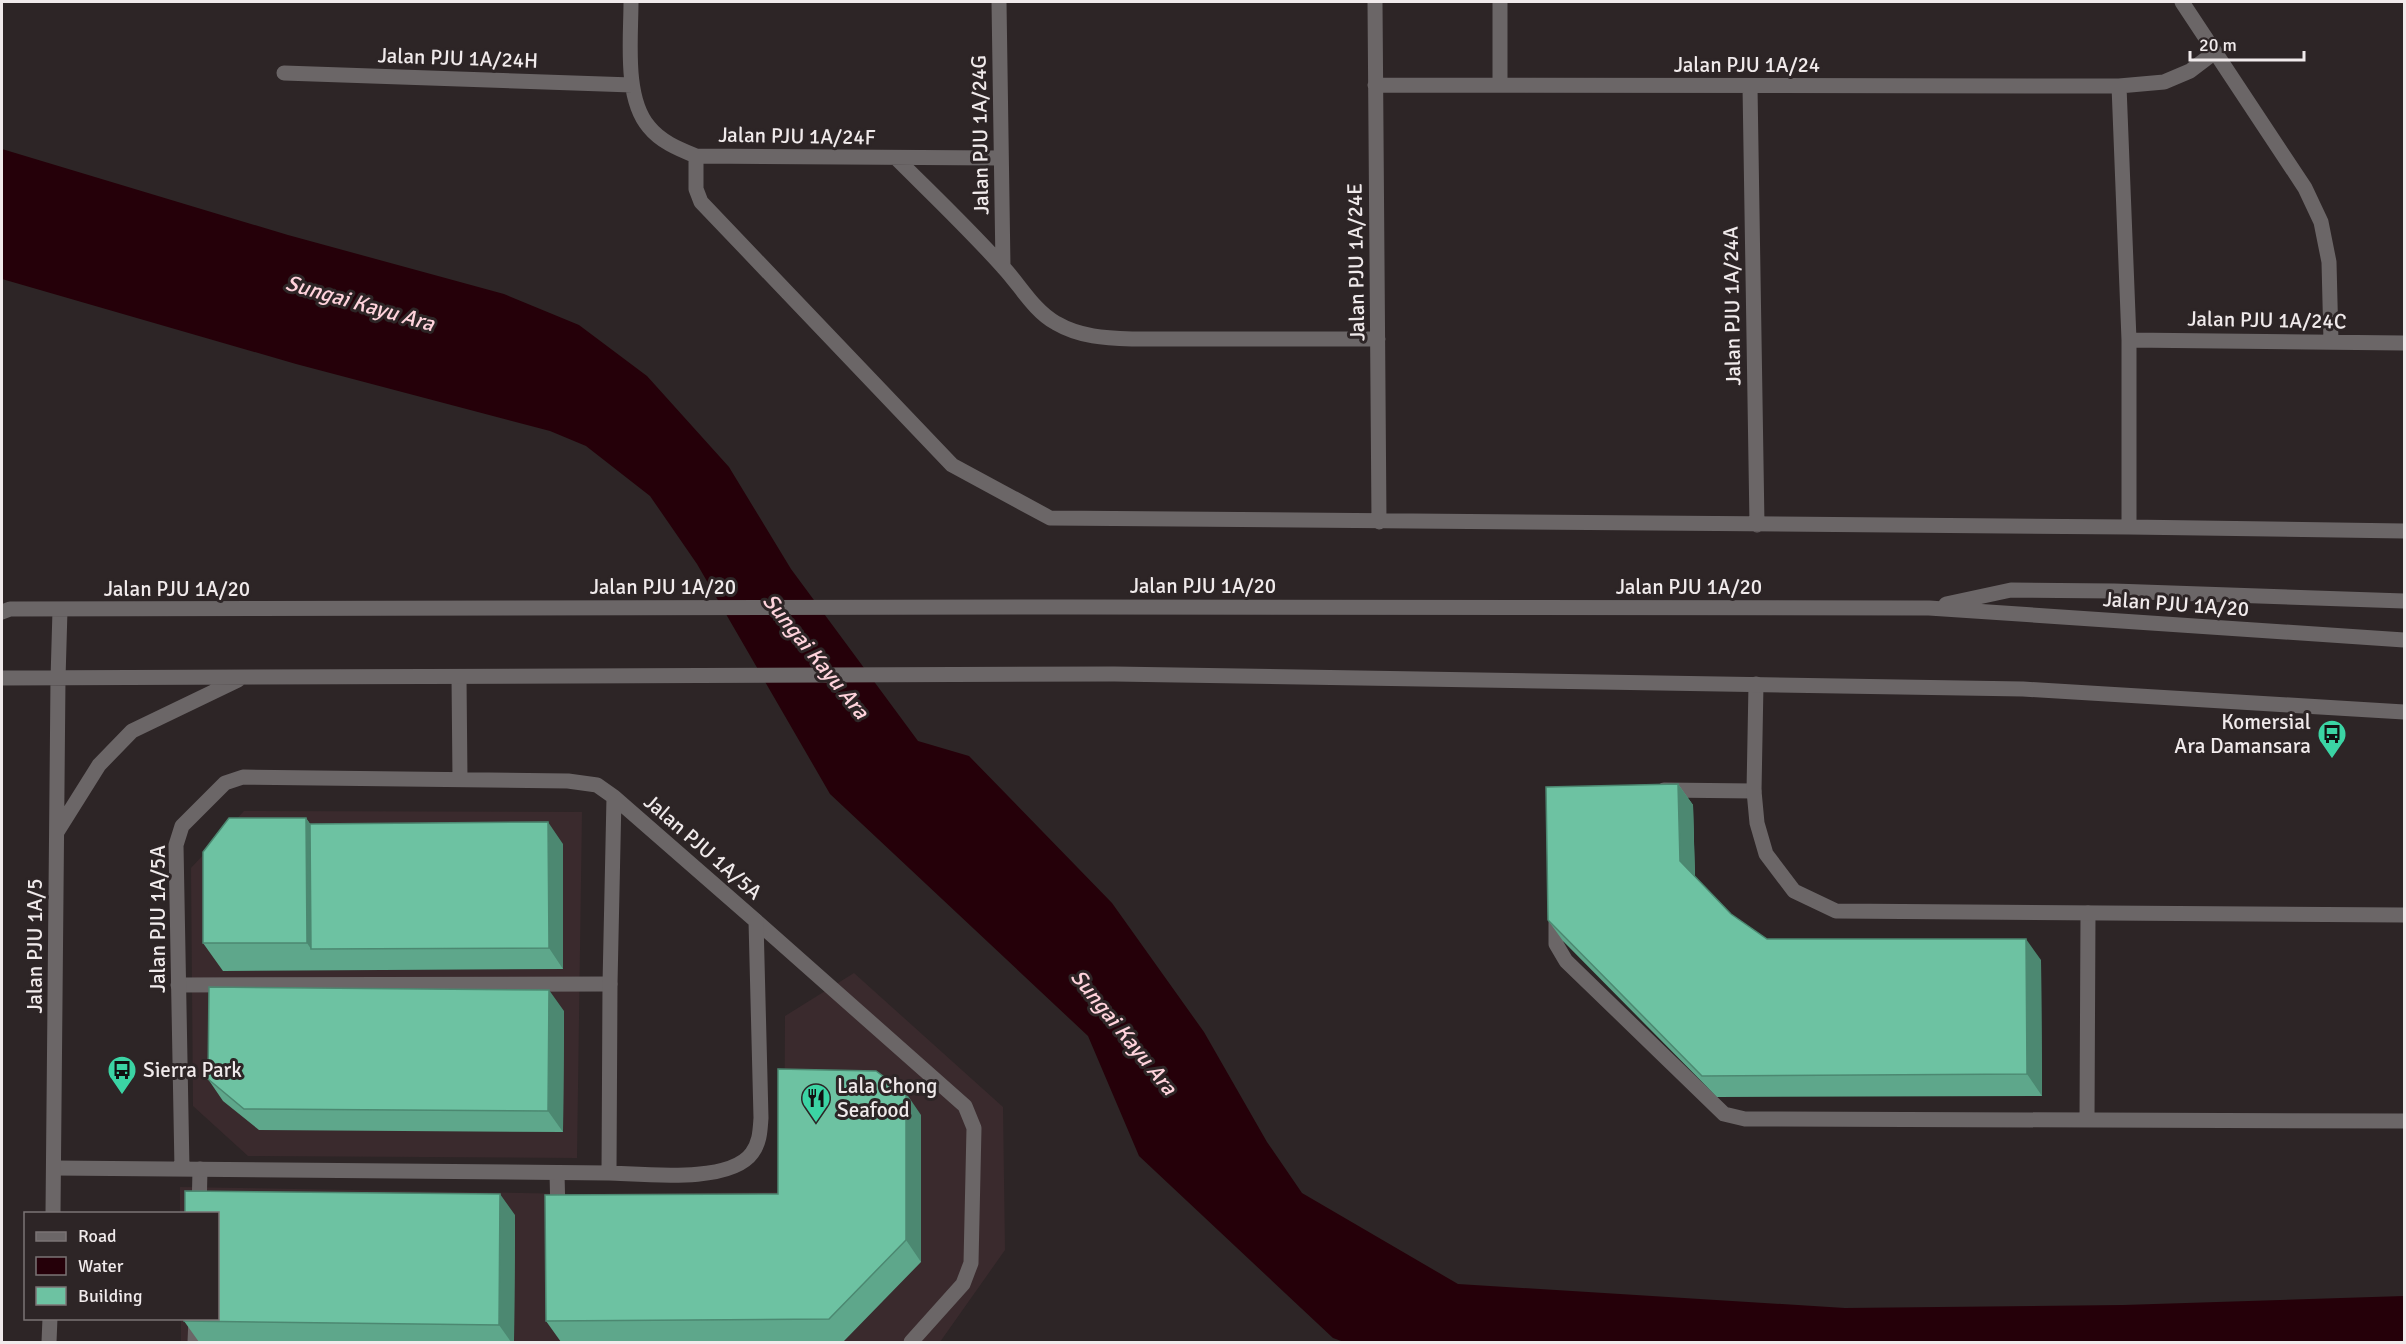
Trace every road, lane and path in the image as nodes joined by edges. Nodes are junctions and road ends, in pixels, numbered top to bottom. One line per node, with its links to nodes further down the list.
1 (631, 2): 8 (street, Jalan PJU 1A/24F)
2 (999, 2): 15 (street, Jalan PJU 1A/24G)
3 (1375, 2): 9 (street, Jalan PJU 1A/24E)
4 (1500, 2): 10 (street)
5 (2182, 2): 6 (street)
6 (2215, 52): 12 (street, Jalan PJU 1A/24); 19 (street)
7 (284, 73): 8 (street, Jalan PJU 1A/24H)
8 (632, 85): 13 (street, Jalan PJU 1A/24F)
9 (1375, 85): 10 (street, Jalan PJU 1A/24); 17 (street, Jalan PJU 1A/24E)
10 (1500, 85): 11 (street, Jalan PJU 1A/24)
11 (1750, 86): 12 (street, Jalan PJU 1A/24); 22 (street, Jalan PJU 1A/24A)
12 (2119, 86): 18 (street)
13 (696, 156): 14 (street, Jalan PJU 1A/24F); 21 (street)
14 (896, 158): 15 (street, Jalan PJU 1A/24F); 16 (street)
15 (1000, 158): 16 (street, Jalan PJU 1A/24G)
16 (1003, 267): 17 (street)
17 (1378, 339): 21 (street, Jalan PJU 1A/24E)
18 (2130, 340): 19 (street, Jalan PJU 1A/24C); 23 (street)
19 (2331, 342): 20 (street, Jalan PJU 1A/24C)
20 (2404, 343)
21 (1379, 522): 22 (street)
22 (1757, 525): 23 (street)
23 (2130, 527): 24 (street)
24 (2404, 531)
25 (2404, 601): 26 (street)
26 (1929, 608): 27 (street, Jalan PJU 1A/20); 29 (street, Jalan PJU 1A/20)
27 (60, 610): 28 (street, Jalan PJU 1A/20); 33 (street, Jalan PJU 1A/5)
28 (2, 612)
29 (2404, 640)
30 (459, 677): 32 (street); 34 (street); 36 (street)
31 (2, 678): 33 (street)
32 (243, 678): 33 (street); 40 (street)
33 (58, 679): 40 (street, Jalan PJU 1A/5)
34 (1756, 684): 35 (street); 38 (street)
35 (2404, 712)
36 (460, 779): 39 (street, Jalan PJU 1A/5A); 46 (street, Jalan PJU 1A/5A)
37 (1646, 790): 38 (street)
38 (1754, 791): 42 (street)
39 (614, 797): 44 (street, Jalan PJU 1A/5A); 45 (street)
40 (57, 832): 49 (street, Jalan PJU 1A/5)
41 (1556, 897): 47 (street)
42 (2088, 913): 43 (street); 47 (street)
43 (2404, 915)
44 (756, 921): 53 (street, Jalan PJU 1A/5A); 61 (street)
45 (610, 984): 46 (street); 53 (street)
46 (178, 985): 50 (street, Jalan PJU 1A/5A)
47 (2087, 1120): 48 (street)
48 (2404, 1121)
49 (54, 1168): 50 (street); 54 (street, Jalan PJU 1A/5)
50 (182, 1169): 51 (street, Jalan PJU 1A/5A)
51 (200, 1169): 52 (street, Jalan PJU 1A/5A); 55 (street)
52 (557, 1173): 53 (street, Jalan PJU 1A/5A); 56 (street)
53 (609, 1173)
54 (53, 1212)
55 (199, 1212)
56 (558, 1229)
57 (50, 1320): 59 (street)
58 (196, 1320): 60 (street)
59 (49, 1342)
60 (195, 1342)
61 (912, 1342)

